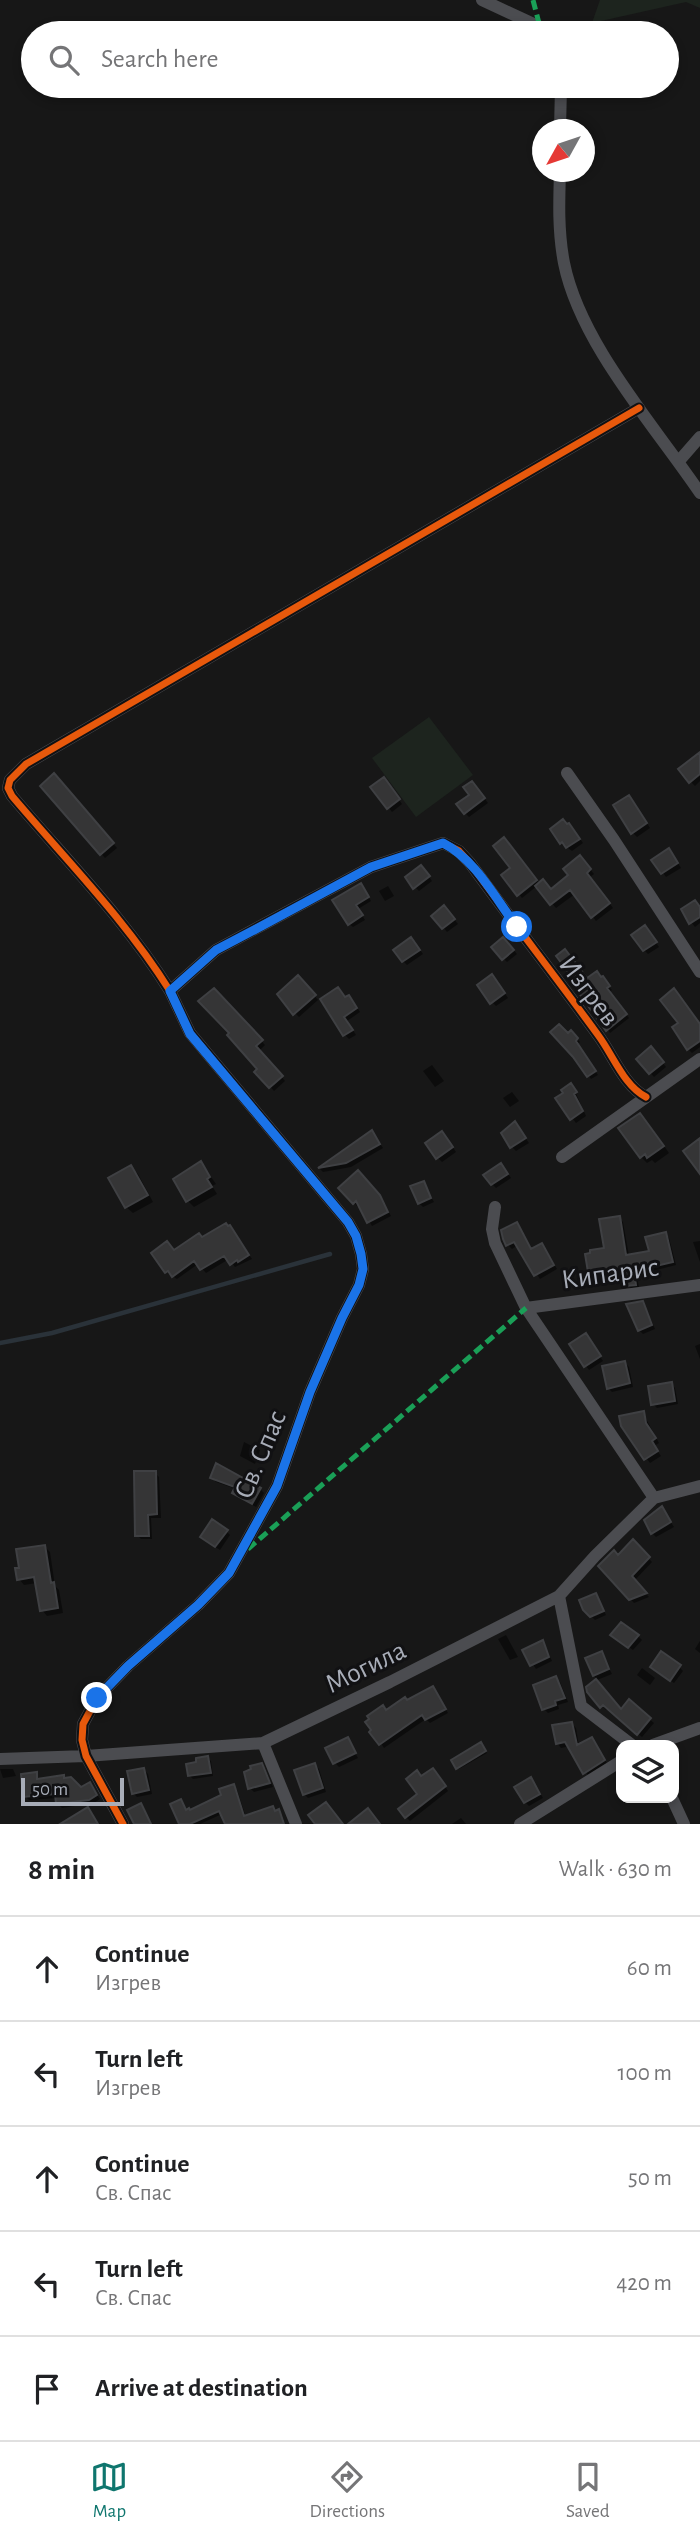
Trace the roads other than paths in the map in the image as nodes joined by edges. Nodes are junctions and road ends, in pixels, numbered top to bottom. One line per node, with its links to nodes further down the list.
1 (482, 0): 2 (street)
2 (527, 21)
3 (561, 98): 4 (street)
4 (561, 119)
5 (559, 182): 6 (street)
6 (639, 408): 8 (street); 12 (street, Св. Спас)
7 (700, 437): 8 (street)
8 (678, 461): 9 (street)
9 (700, 493)
10 (567, 773): 11 (street)
11 (700, 972)
12 (170, 991): 14 (street, Изгрев); 26 (street, Св. Спас)
13 (700, 1059): 14 (street)
14 (646, 1097): 15 (street)
15 (562, 1157)
16 (495, 1207): 18 (street)
17 (700, 1285): 18 (street, Кипарис)
18 (526, 1308): 20 (street)
19 (700, 1486): 20 (street, Могила)
20 (654, 1498): 21 (street, Могила)
21 (559, 1596): 23 (street); 25 (street, Могила)
22 (700, 1728): 24 (street)
23 (625, 1740)
24 (667, 1740)
25 (263, 1743): 26 (street, Могила); 31 (street)
26 (86, 1756): 27 (street, Могила); 30 (street)
27 (0, 1759)
28 (616, 1764): 32 (street)
29 (675, 1803): 33 (street)
30 (123, 1824)
31 (296, 1824)
32 (520, 1824)
33 (684, 1824)

